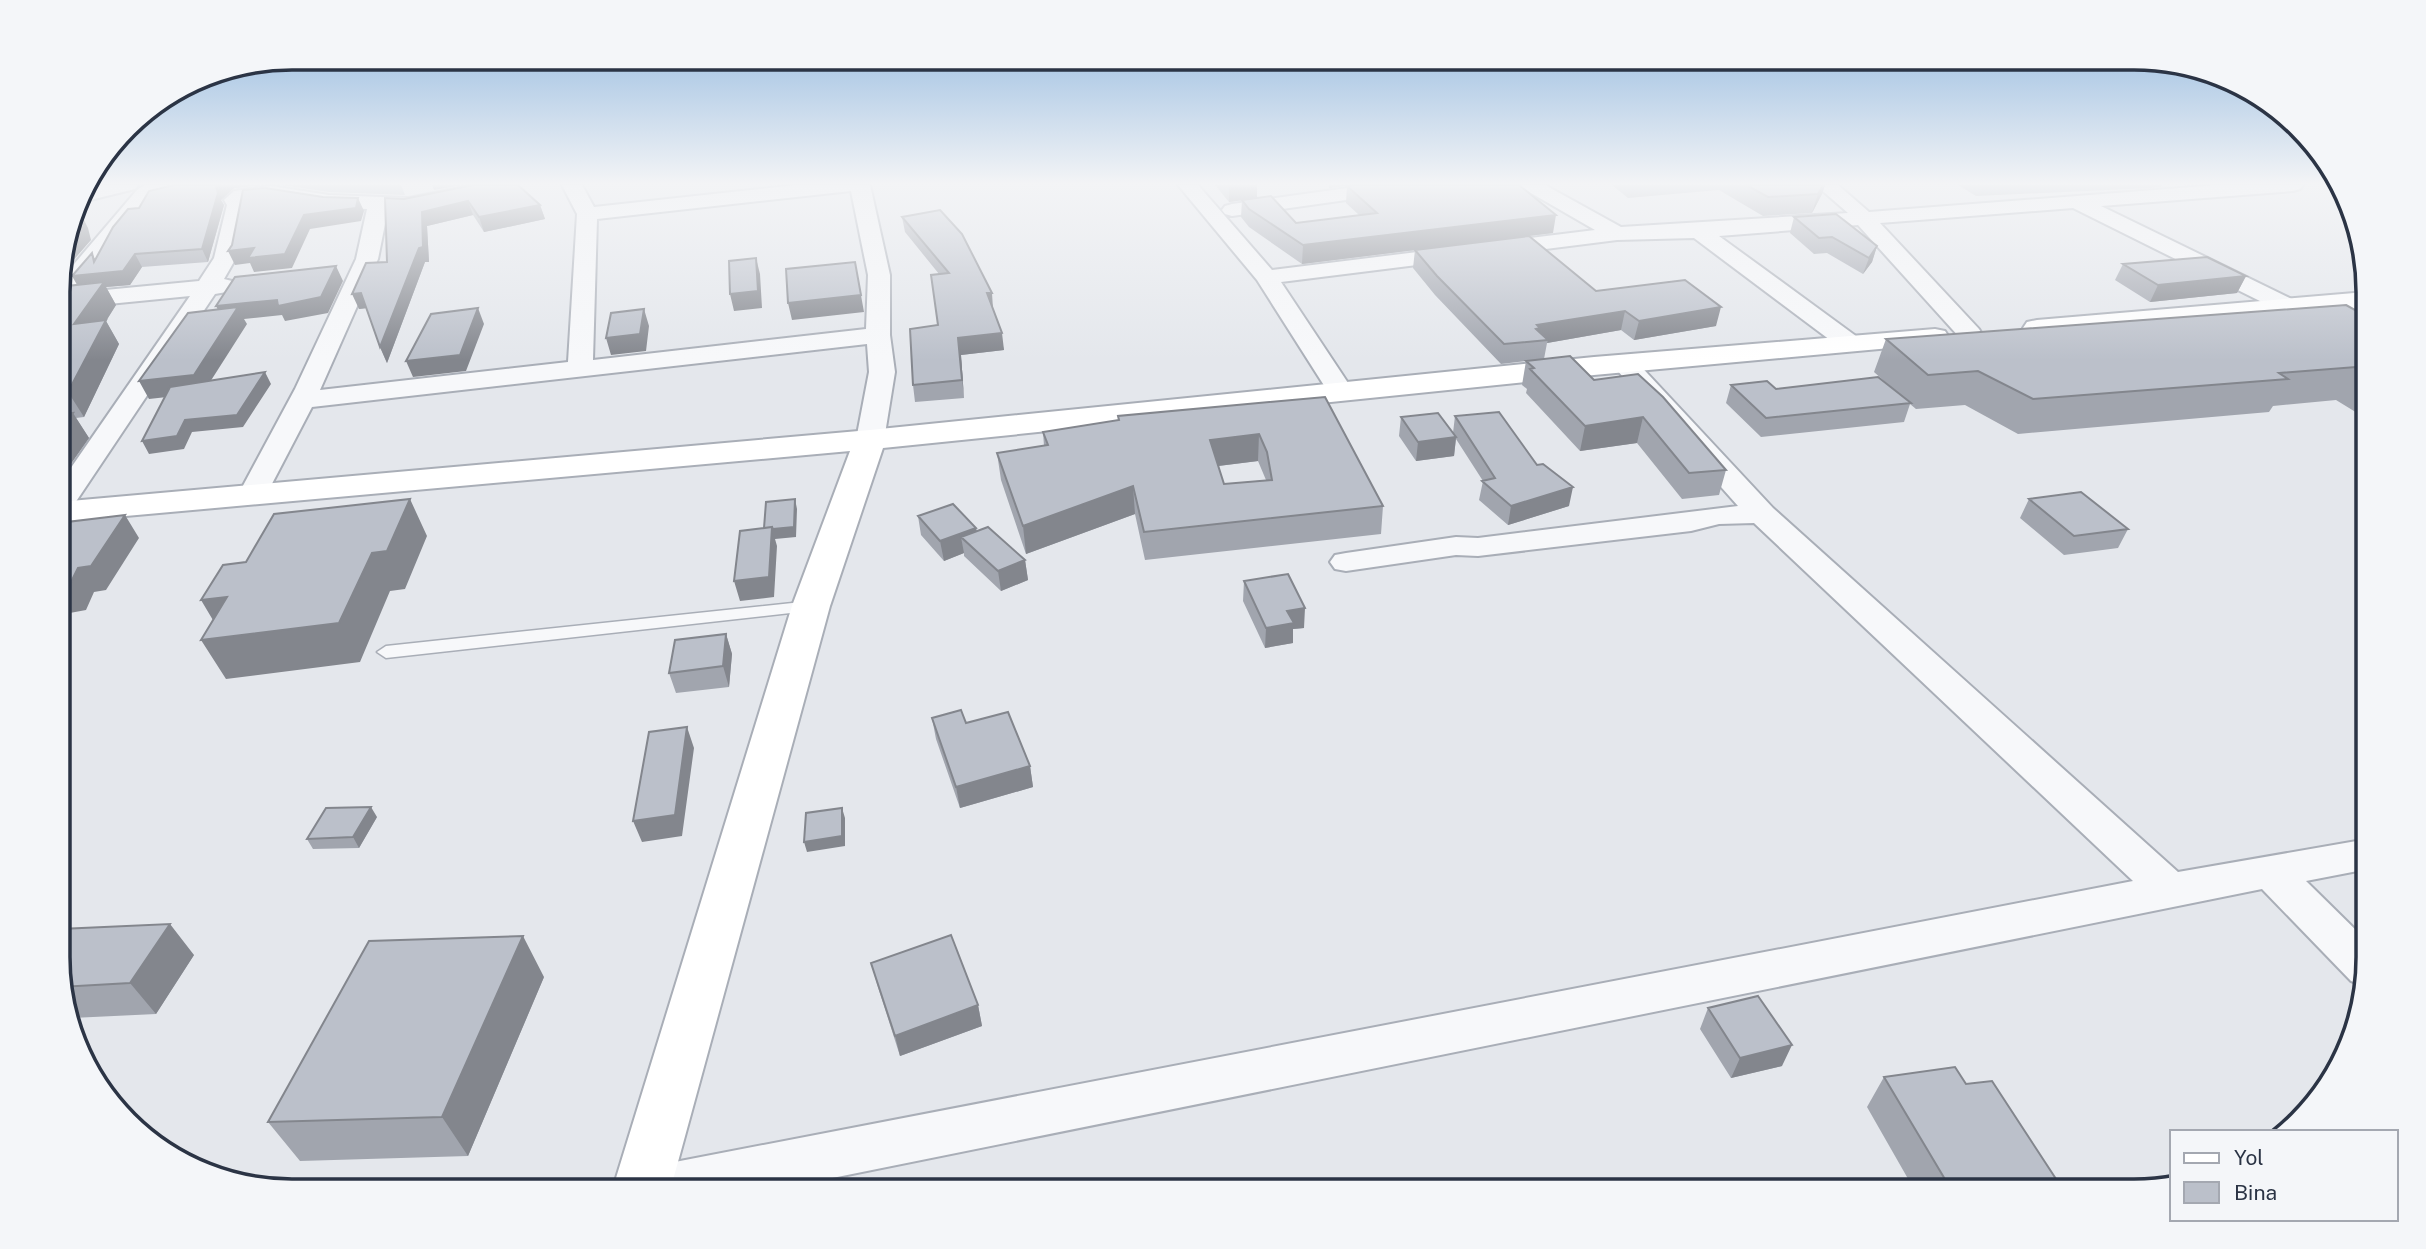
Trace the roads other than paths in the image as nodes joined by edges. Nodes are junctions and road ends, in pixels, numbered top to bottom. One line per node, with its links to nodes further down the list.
1 (104, 243): 15 (street)
2 (228, 243): 16 (street)
3 (370, 243): 11 (street)
4 (586, 243): 24 (street)
5 (872, 243): 21 (street)
6 (1238, 243): 13 (street)
7 (1541, 243): 13 (street)
8 (1716, 243): 22 (street)
9 (1892, 243): 20 (street)
10 (2161, 243): 18 (street)
11 (362, 270): 12 (street); 26 (street)
12 (336, 273)
13 (1266, 277): 25 (street)
14 (245, 284): 16 (street)
15 (70, 285)
16 (206, 288): 17 (street); 27 (street)
17 (70, 299)
18 (2290, 307): 19 (street); 20 (street)
19 (2356, 311)
20 (1993, 332): 22 (street)
21 (878, 335): 24 (street); 29 (street)
22 (1852, 344): 23 (street)
23 (1625, 364): 25 (street); 33 (street)
24 (580, 370): 26 (street)
25 (1340, 392): 29 (street)
26 (302, 400): 31 (street)
27 (114, 425): 28 (street); 30 (street)
28 (81, 428)
29 (870, 440): 31 (street); 35 (street)
30 (70, 490)
31 (253, 495): 32 (street)
32 (70, 511)
33 (1762, 514): 34 (street); 39 (street)
34 (1346, 562)
35 (811, 606): 36 (lane); 41 (street)
36 (386, 652)
37 (2356, 857): 38 (street)
38 (2271, 872): 39 (street); 40 (street)
39 (2170, 890): 42 (street)
40 (2356, 958)
41 (644, 1179)
42 (710, 1179)

